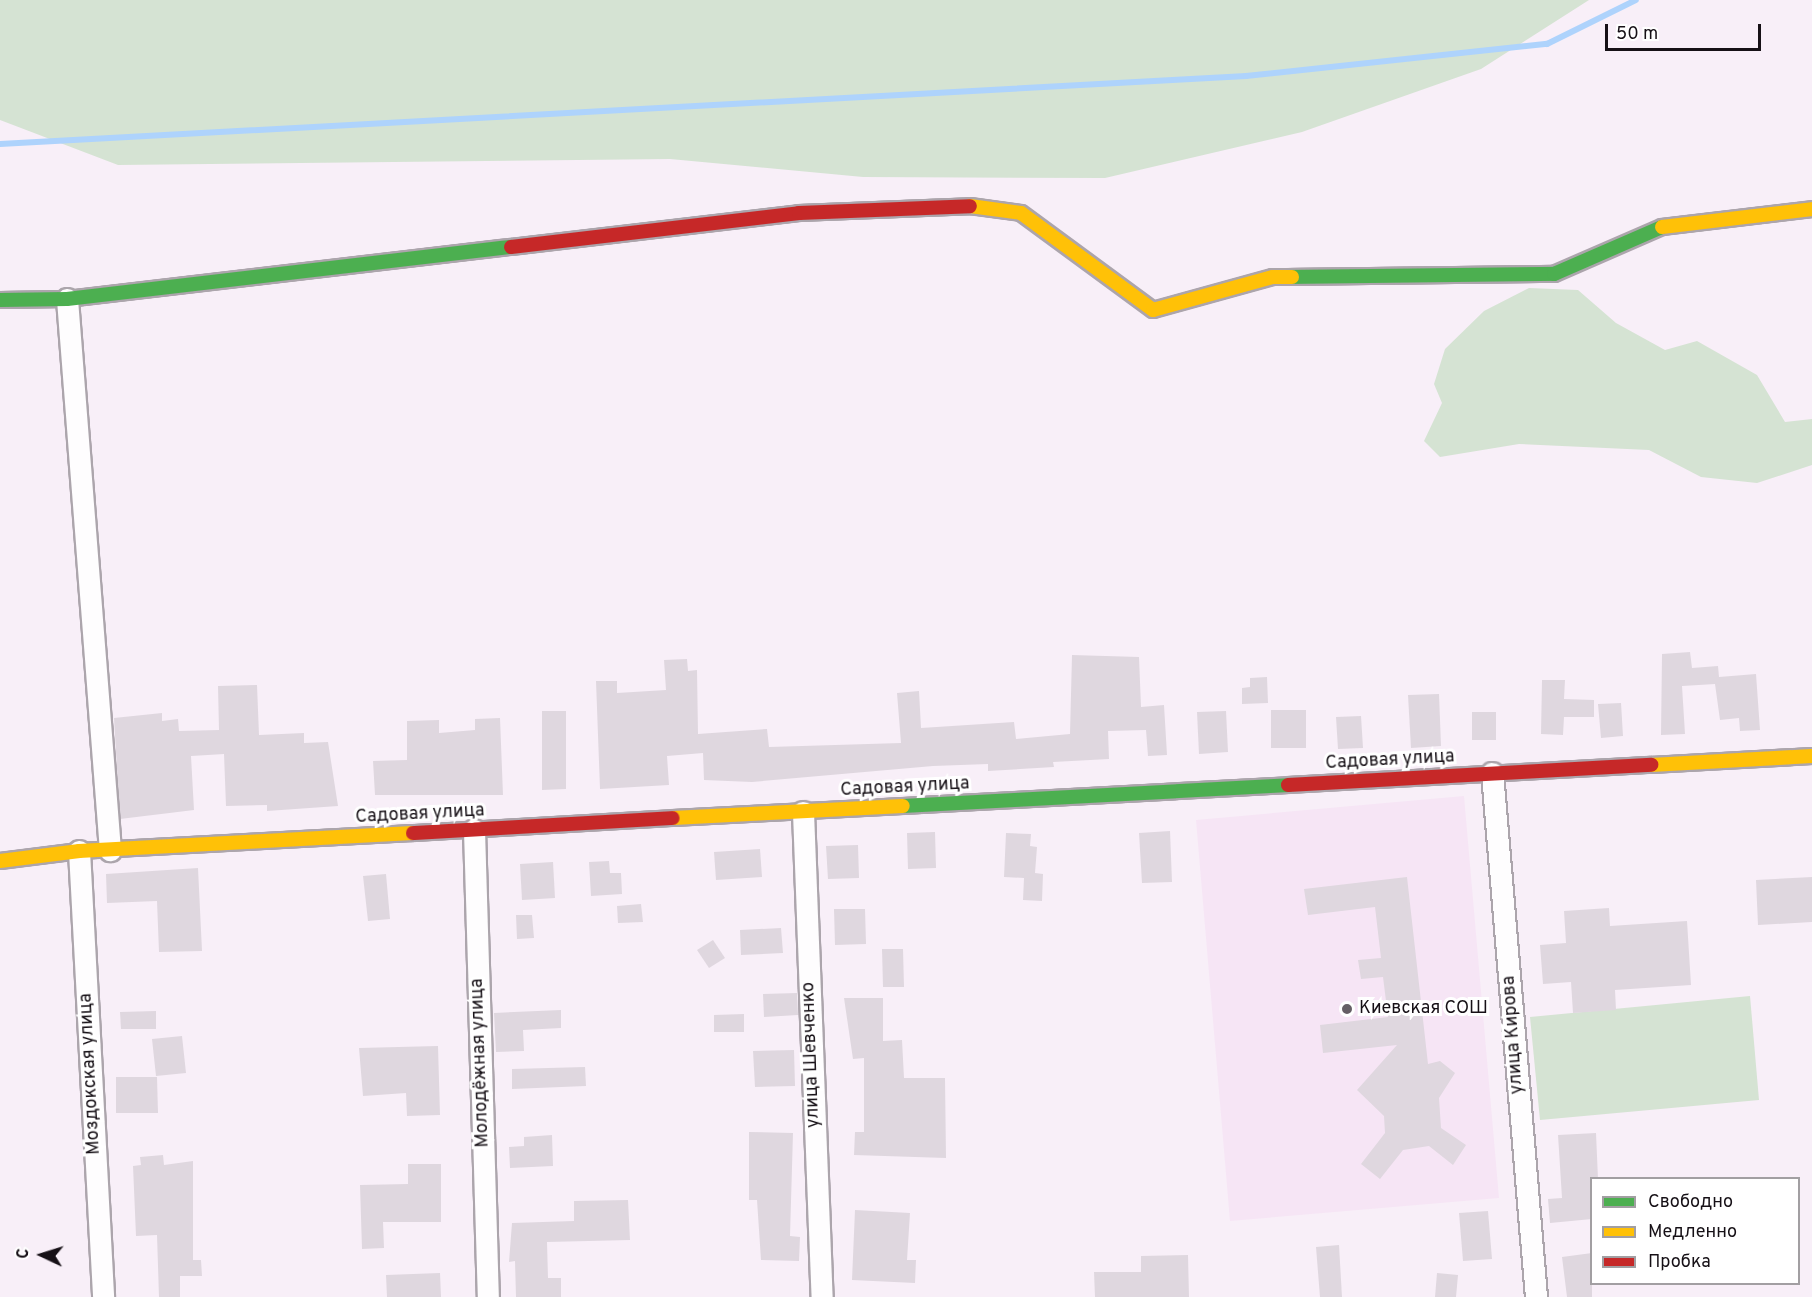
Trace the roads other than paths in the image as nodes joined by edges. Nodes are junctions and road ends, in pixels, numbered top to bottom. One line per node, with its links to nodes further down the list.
1 (1812, 209): 2 (street)
2 (66, 298): 3 (street); 8 (street)
3 (0, 300)
4 (1812, 756): 5 (street, Садовая улица)
5 (1492, 773): 6 (street, Садовая улица); 14 (street, улица Кирова)
6 (802, 812): 7 (street, Садовая улица); 13 (street, улица Шевченко)
7 (474, 830): 8 (street, Садовая улица); 12 (street, Молодёжная улица)
8 (110, 850): 9 (street, Садовая улица)
9 (79, 851): 10 (street, Садовая улица); 11 (street, Моздокская улица)
10 (0, 861)
11 (102, 1297)
12 (488, 1297)
13 (822, 1297)
14 (1536, 1297)

